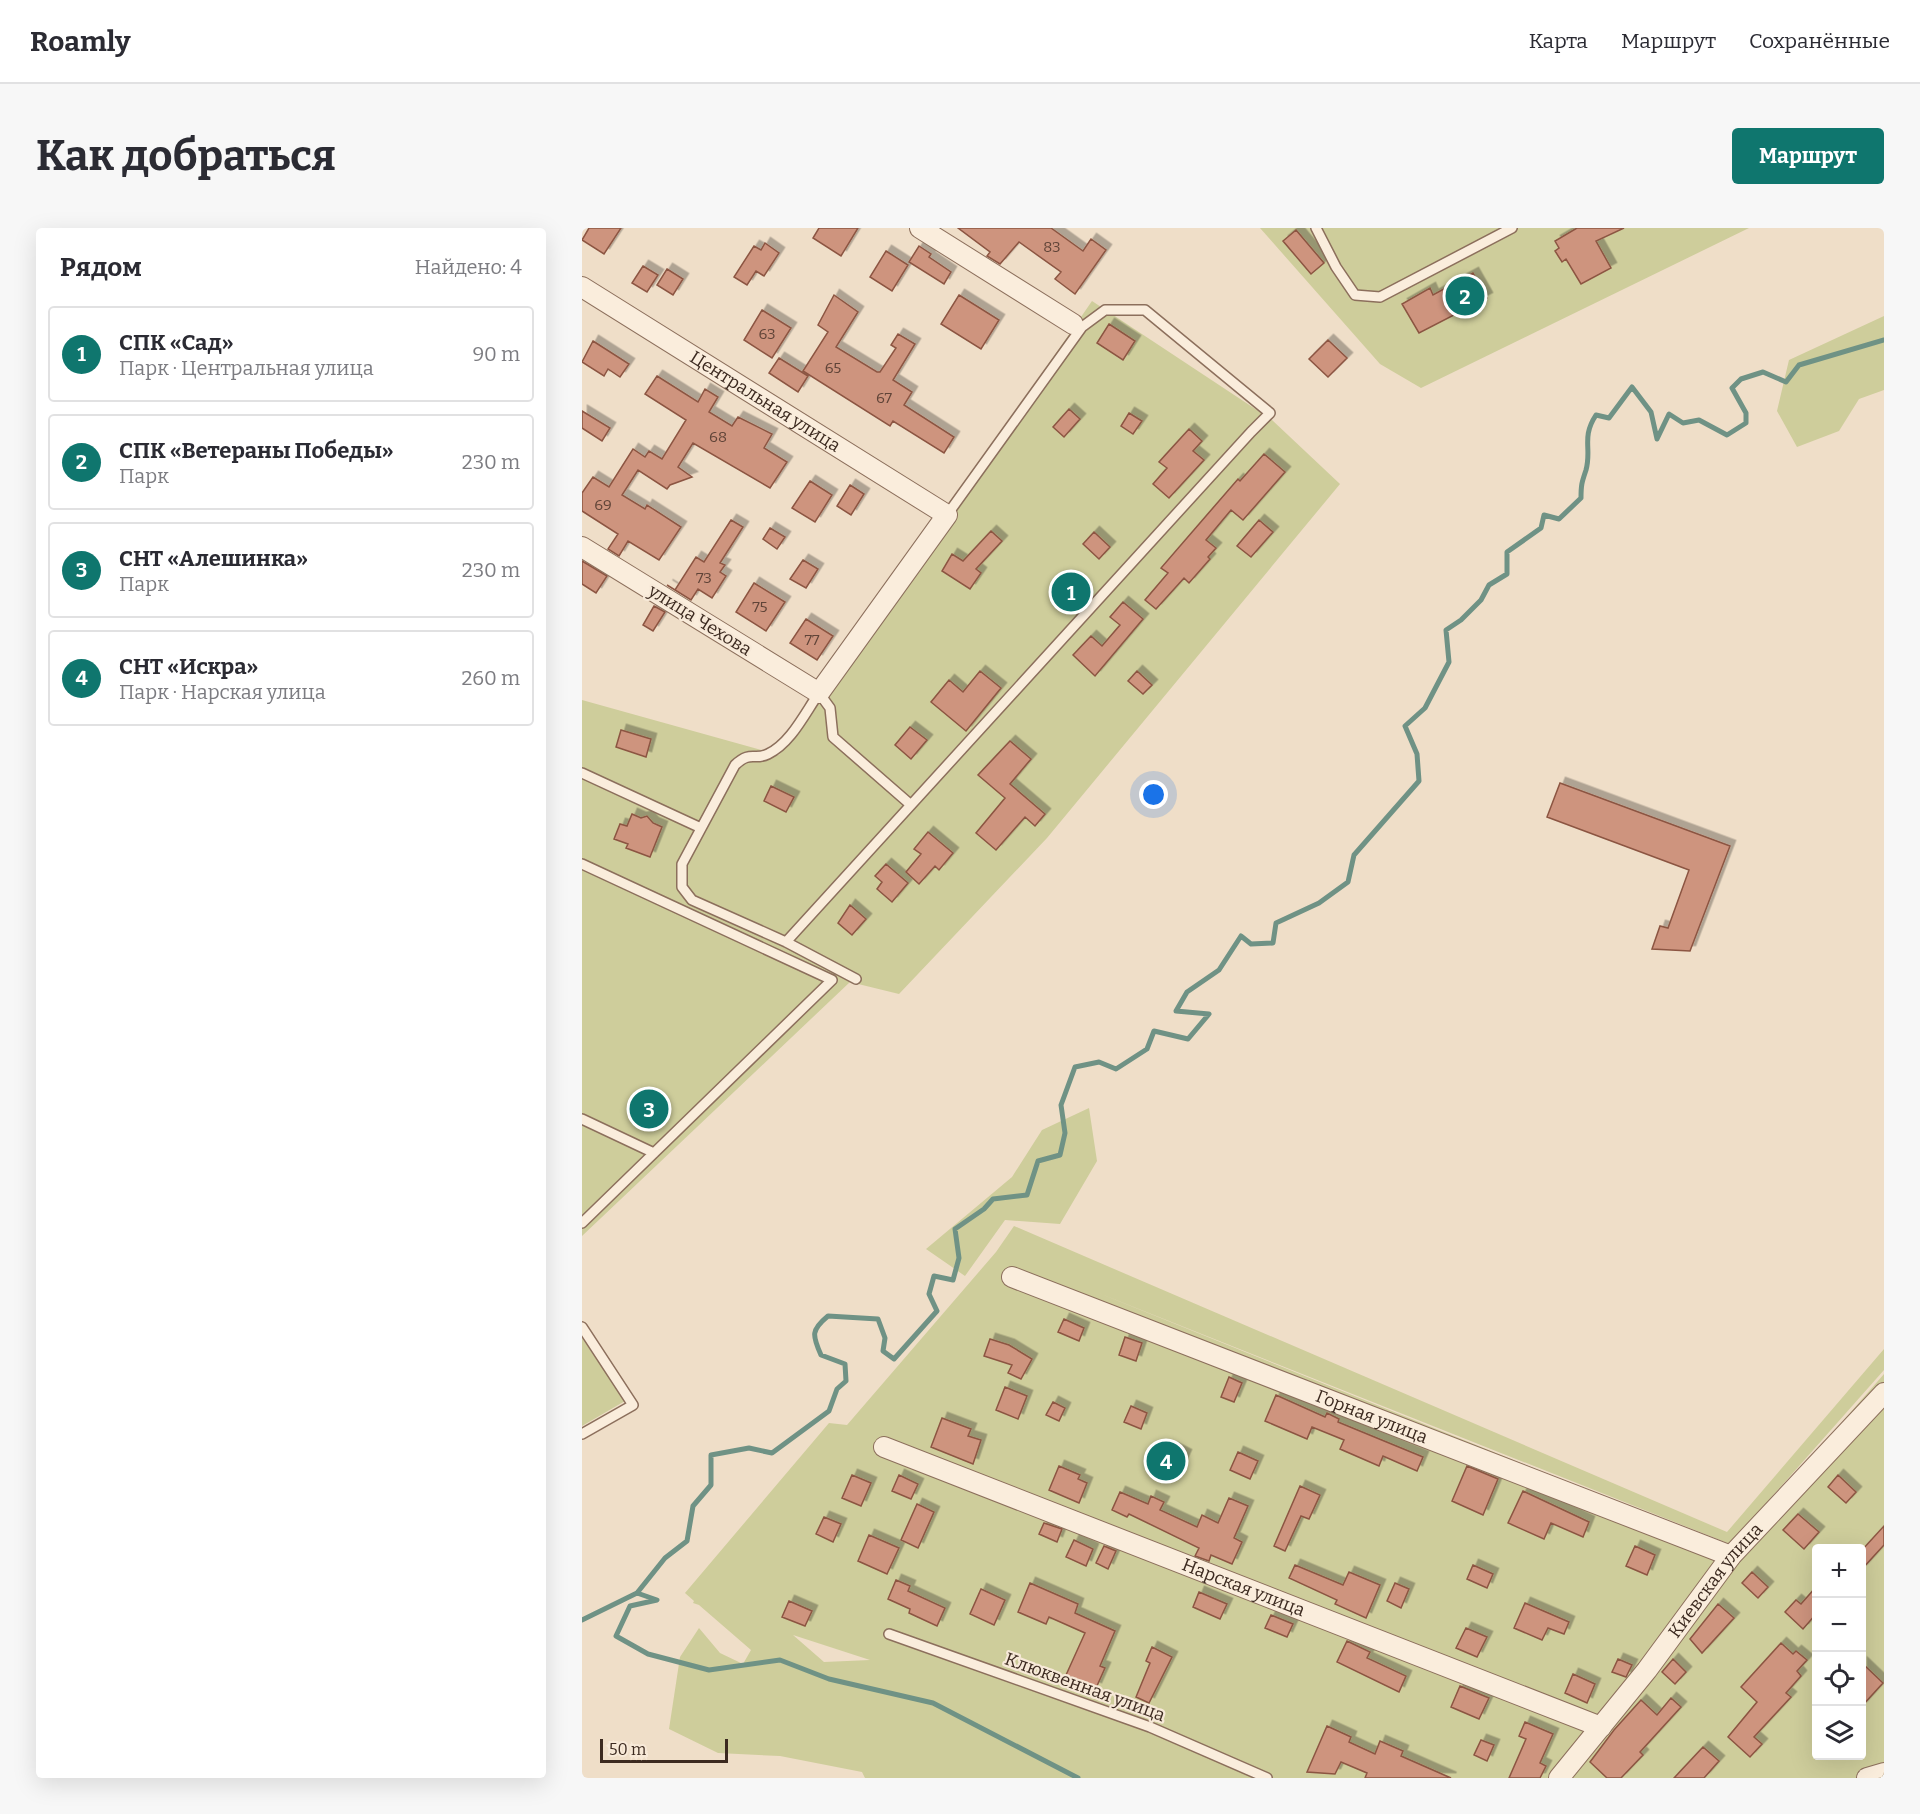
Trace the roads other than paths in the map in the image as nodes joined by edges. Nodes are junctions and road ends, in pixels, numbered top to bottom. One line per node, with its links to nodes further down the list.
1 (920, 228): 5 (street)
2 (1316, 228): 3 (lane)
3 (1512, 228)
4 (582, 287): 6 (street, Центральная улица)
5 (1077, 325): 6 (lane); 10 (lane)
6 (947, 515): 8 (street)
7 (582, 547): 8 (street, улица Чехова)
8 (819, 693): 10 (lane); 11 (lane)
9 (582, 773): 11 (lane)
10 (911, 805): 13 (lane)
11 (702, 828): 13 (lane)
12 (582, 864): 16 (lane)
13 (786, 942): 14 (lane)
14 (856, 979)
15 (582, 1119): 16 (lane)
16 (654, 1153): 17 (lane)
17 (582, 1223)
18 (1012, 1277): 23 (street, Горная улица)
19 (582, 1327): 21 (lane)
20 (1884, 1393): 23 (street, Киевская улица)
21 (582, 1434)
22 (884, 1447): 25 (street, Нарская улица)
23 (1731, 1556): 25 (street, Киевская улица)
24 (890, 1634): 27 (lane, Клюквенная улица)
25 (1601, 1727): 28 (street, Киевская улица)
26 (1884, 1773): 29 (street)
27 (1267, 1778)
28 (1559, 1778)
29 (1867, 1778)

